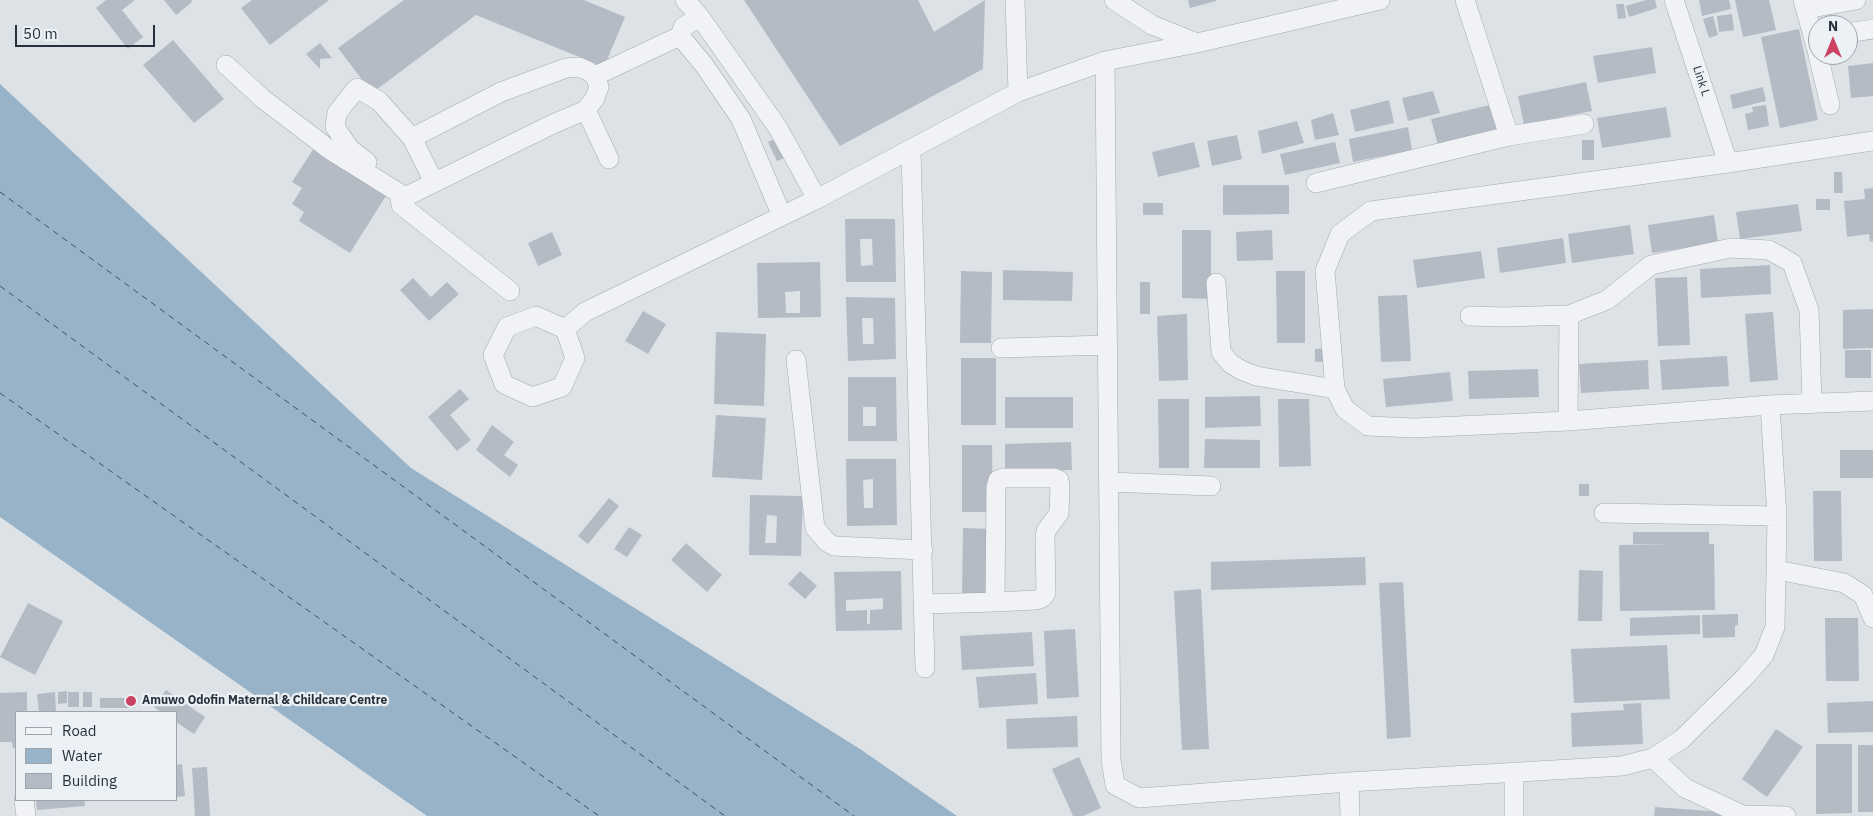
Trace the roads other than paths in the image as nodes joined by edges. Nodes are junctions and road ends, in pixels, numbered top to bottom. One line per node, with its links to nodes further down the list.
1 (685, 0): 9 (street)
2 (1015, 0): 18 (street)
3 (1114, 0): 13 (street)
4 (1380, 0): 13 (street)
5 (1465, 0): 22 (street)
6 (1674, 0): 27 (street, Link L)
7 (1856, 0): 8 (street)
8 (1805, 4)
9 (700, 18): 12 (street); 30 (street)
10 (1873, 29): 11 (street)
11 (1858, 31)
12 (680, 36): 17 (street); 32 (street)
13 (1197, 43): 14 (street)
14 (1105, 61): 18 (street); 38 (street)
15 (226, 65): 31 (street)
16 (1821, 65): 19 (street)
17 (595, 76): 20 (street); 23 (street)
18 (1018, 92): 25 (street)
19 (1830, 105)
20 (586, 110): 26 (street); 28 (street)
21 (1584, 124): 22 (street)
22 (1509, 136): 29 (street)
23 (412, 138): 28 (street); 31 (street)
24 (1873, 141): 27 (street)
25 (911, 150): 30 (street); 50 (street)
26 (609, 158)
27 (1728, 162): 41 (street)
28 (434, 182): 31 (street)
29 (1316, 183)
30 (817, 199): 32 (street)
31 (405, 200): 34 (street)
32 (782, 216): 37 (street)
33 (1216, 284): 41 (street)
34 (510, 291)
35 (1569, 315): 36 (street); 43 (street); 45 (street)
36 (1470, 316)
37 (565, 329): 37 (street)
38 (1108, 346): 39 (street); 46 (street)
39 (1001, 348)
40 (796, 360): 50 (street)
41 (1335, 388): 45 (street)
42 (1873, 401): 43 (street)
43 (1812, 403): 44 (street)
44 (1770, 405): 45 (street); 49 (street)
45 (1568, 421)
46 (1109, 482): 47 (street); 60 (street)
47 (1212, 486)
48 (1604, 513): 49 (street)
49 (1777, 516): 51 (street)
50 (923, 550): 53 (street)
51 (1777, 570): 54 (street); 56 (street)
52 (995, 602): 52 (street); 53 (street)
53 (924, 604): 55 (street)
54 (1873, 618)
55 (925, 668)
56 (1653, 758): 57 (street); 64 (street)
57 (1514, 773): 58 (street); 63 (street)
58 (1348, 782): 60 (street); 62 (street)
59 (24, 801): 61 (street)
60 (1140, 807)
61 (26, 816)
62 (1350, 816)
63 (1514, 816)
64 (1786, 816)

